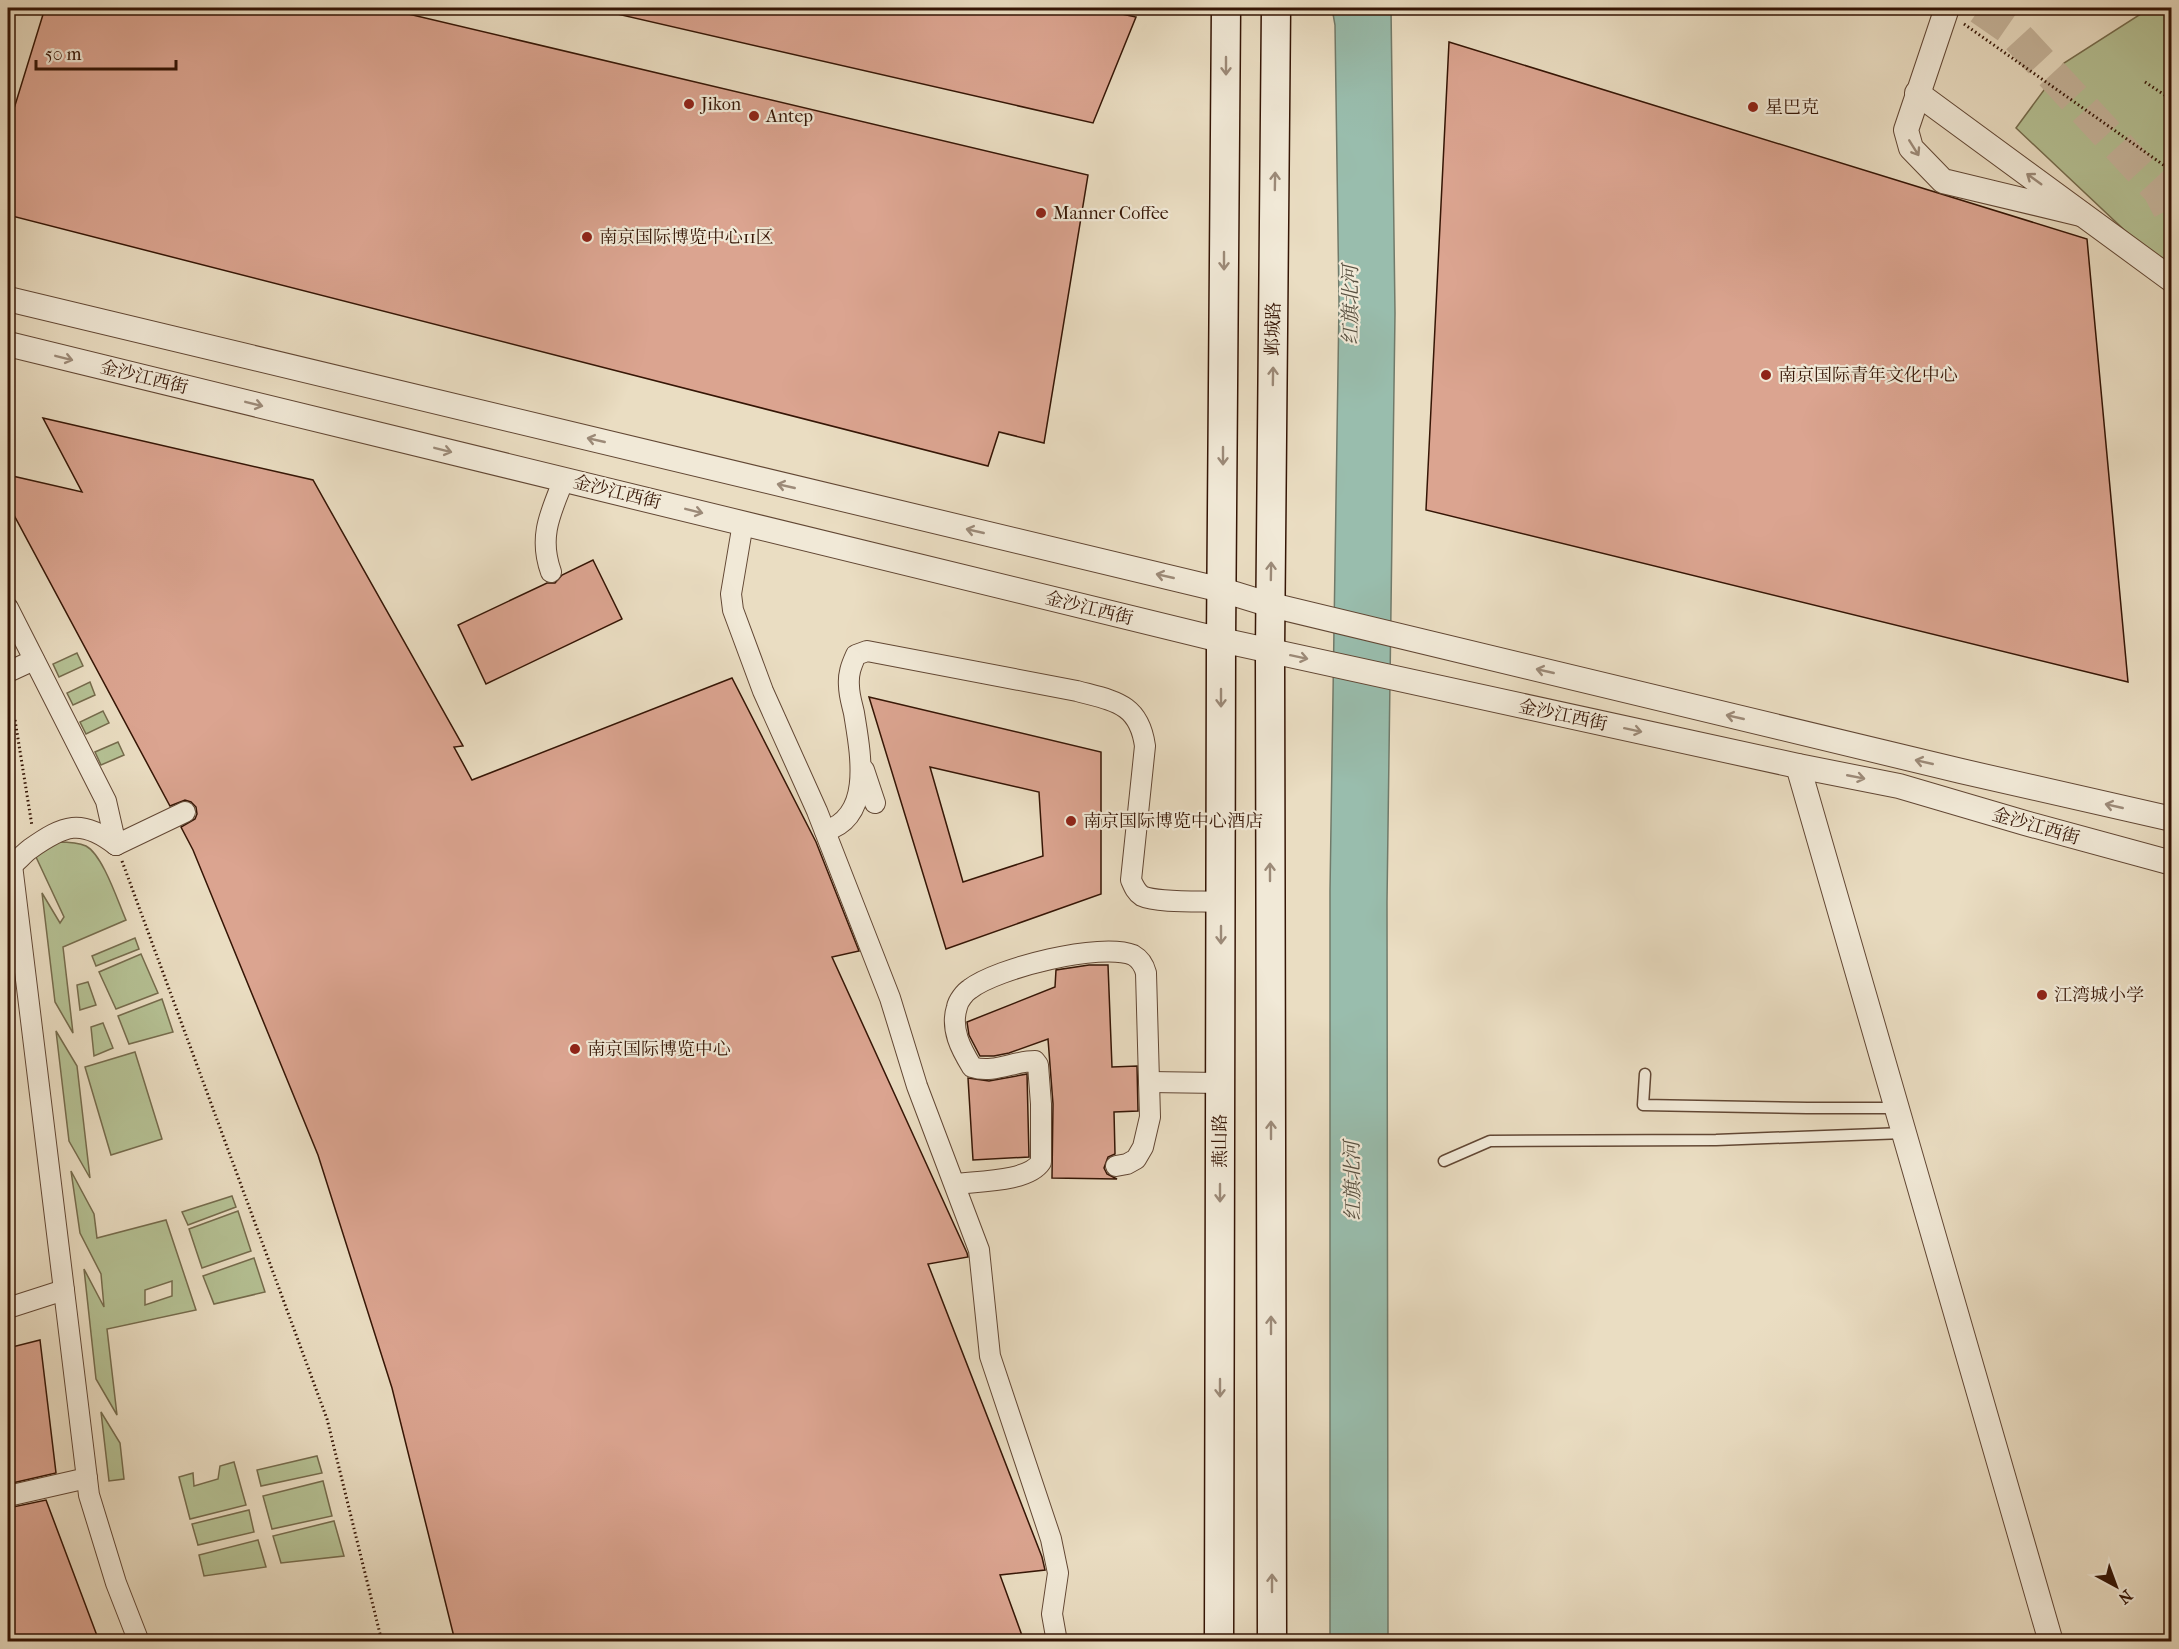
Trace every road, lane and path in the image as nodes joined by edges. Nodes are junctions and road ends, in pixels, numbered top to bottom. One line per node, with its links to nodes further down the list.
1 (1226, 8): 15 (main road, one-way to 15)
2 (1276, 8): 16 (main road, 邺城路, one-way to 2)
3 (1946, 9): 5 (street); 7 (path)
4 (2145, 82): 6 (path)
5 (1917, 93): 8 (street, one-way to 5); 8 (street, one-way to 8)
6 (2172, 100)
7 (2172, 171)
8 (2081, 214): 9 (street)
9 (2172, 279)
10 (8, 299): 15 (street, 金沙江西街, one-way to 10)
11 (8, 344): 12 (street, 金沙江西街, one-way to 12)
12 (564, 479): 13 (street, 金沙江西街, one-way to 13); 14 (street)
13 (742, 523): 18 (street, 金沙江西街); 28 (street)
14 (551, 572)
15 (1222, 590): 16 (street, 金沙江西街); 18 (main road)
16 (1271, 605): 19 (main road, 邺城路); 27 (street, 金沙江西街, one-way to 16)
17 (8, 608): 20 (street)
18 (1221, 640): 19 (street, 金沙江西街); 33 (main road, 燕山路, one-way to 33)
19 (1270, 651): 24 (street, 金沙江西街, one-way to 24); 50 (main road, one-way to 19)
20 (34, 660): 21 (street); 29 (street)
21 (8, 672)
22 (15, 720): 30 (path)
23 (860, 759): 25 (street); 28 (street); 33 (street)
24 (1798, 766): 31 (street, 金沙江西街, one-way to 31); 37 (street)
25 (875, 803)
26 (185, 812): 29 (street)
27 (2172, 819)
28 (825, 831): 41 (street)
29 (116, 845): 30 (street); 47 (path)
30 (35, 846): 32 (street)
31 (2172, 863)
32 (10, 866): 42 (street)
33 (1221, 902): 36 (main road, 燕山路, one-way to 36)
34 (1645, 1074): 37 (lane)
35 (1149, 1082): 36 (street); 40 (street); 41 (street)
36 (1220, 1083): 49 (main road, 燕山路, one-way to 49)
37 (1897, 1108): 38 (street)
38 (1904, 1133): 39 (lane); 51 (street)
39 (1444, 1161)
40 (1116, 1166)
41 (955, 1184): 48 (street)
42 (64, 1290): 43 (street); 44 (street)
43 (8, 1308)
44 (87, 1478): 45 (street); 46 (street)
45 (8, 1496)
46 (139, 1641)
47 (382, 1641)
48 (1057, 1641)
49 (1219, 1641)
50 (1272, 1641)
51 (2051, 1641)

